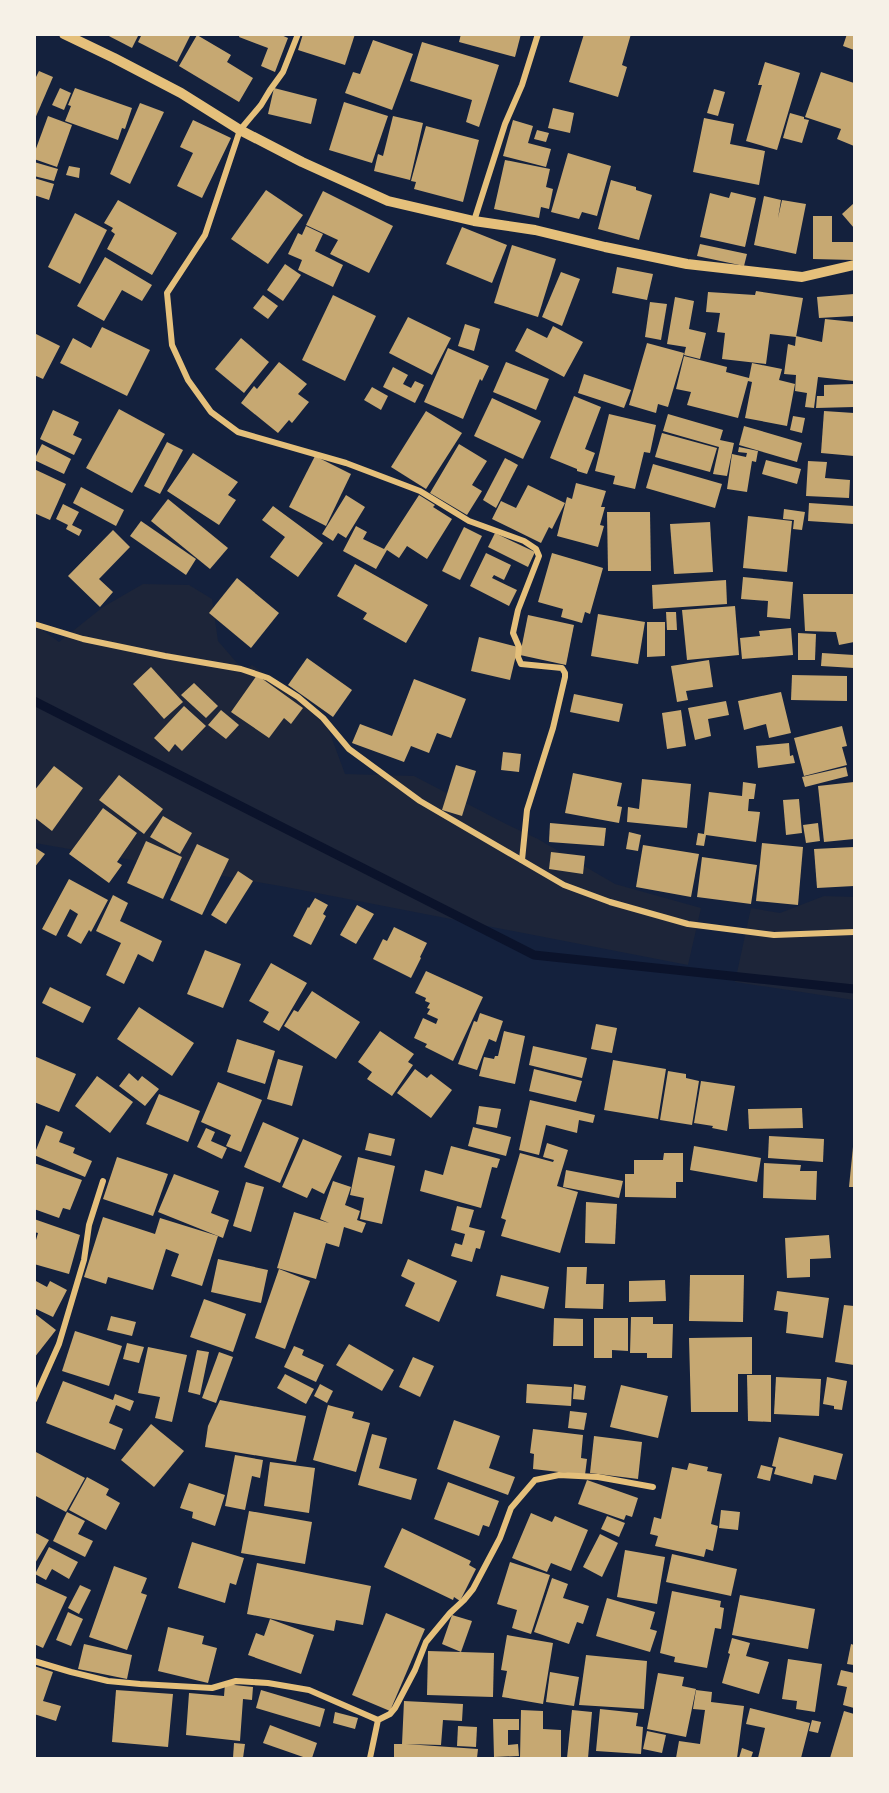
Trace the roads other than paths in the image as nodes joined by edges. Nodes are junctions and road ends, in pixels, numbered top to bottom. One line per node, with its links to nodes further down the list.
1 (64, 34): 4 (street)
2 (298, 34): 4 (street)
3 (538, 34): 5 (street)
4 (240, 130): 5 (street); 8 (street)
5 (474, 221): 6 (street)
6 (855, 265)
7 (34, 624): 8 (street)
8 (522, 860): 9 (street)
9 (855, 932)
10 (103, 1181): 11 (street)
11 (34, 1400)
12 (653, 1487): 14 (street)
13 (34, 1661): 14 (street)
14 (378, 1720): 15 (street)
15 (370, 1758)

